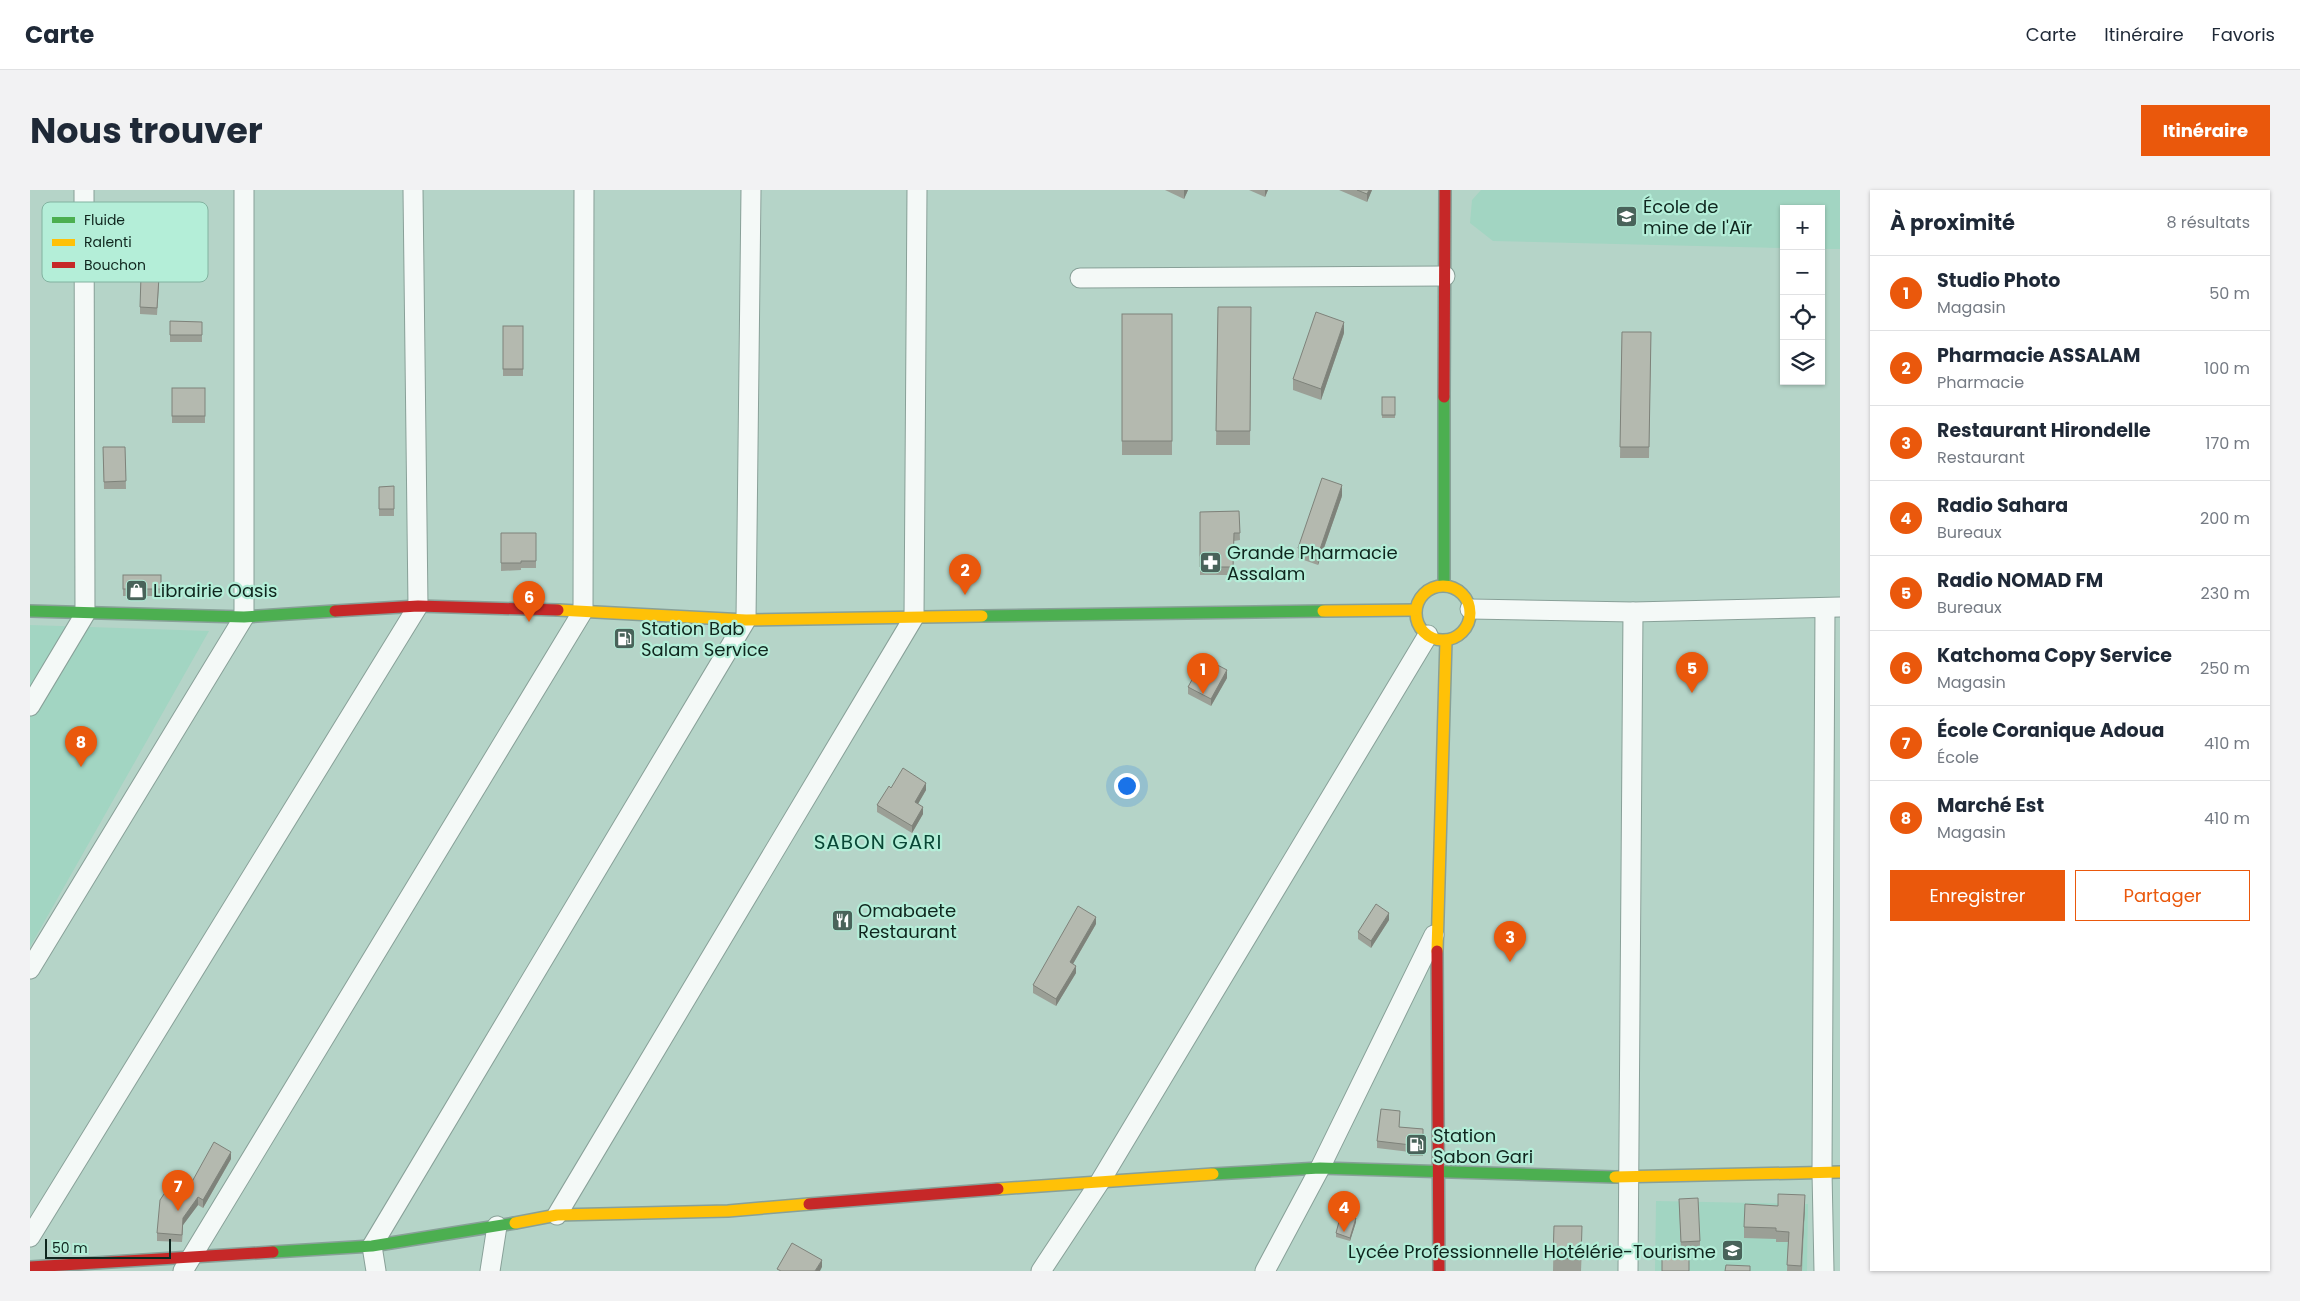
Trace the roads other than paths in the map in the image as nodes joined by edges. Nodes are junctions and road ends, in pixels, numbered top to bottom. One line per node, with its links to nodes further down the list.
1 (244, 190): 19 (street)
2 (413, 190): 11 (street)
3 (584, 190): 16 (street)
4 (750, 190): 21 (street)
5 (917, 190): 20 (street)
6 (1445, 190): 7 (street)
7 (1445, 276): 8 (street); 10 (street)
8 (1080, 278)
9 (84, 282): 18 (street)
10 (1444, 585): 13 (street); 15 (street)
11 (418, 606): 16 (street); 19 (street); 33 (street)
12 (1833, 607): 17 (street); 28 (street)
13 (1470, 609): 17 (street); 22 (street)
14 (30, 610): 18 (street)
15 (1416, 610): 20 (street); 22 (street)
16 (583, 611): 21 (street); 35 (street)
17 (1633, 612): 29 (street)
18 (85, 614): 19 (street); 23 (street)
19 (244, 617): 25 (street)
20 (914, 617): 21 (street); 31 (street)
21 (746, 620): 34 (street)
22 (1437, 638): 24 (street); 30 (street)
23 (30, 706)
24 (1437, 928): 26 (street); 27 (street)
25 (30, 970)
26 (1320, 1168): 27 (street); 30 (street); 40 (street)
27 (1439, 1172): 29 (street); 41 (street)
28 (1831, 1172): 29 (street); 43 (street)
29 (1628, 1177): 42 (street)
30 (1101, 1180): 31 (street); 39 (street)
31 (557, 1215): 32 (street)
32 (497, 1226): 34 (street); 38 (street)
33 (30, 1237)
34 (372, 1246): 35 (street); 37 (street)
35 (187, 1264): 36 (street)
36 (30, 1267)
37 (376, 1271)
38 (490, 1271)
39 (1041, 1271)
40 (1265, 1271)
41 (1439, 1271)
42 (1628, 1271)
43 (1824, 1271)

